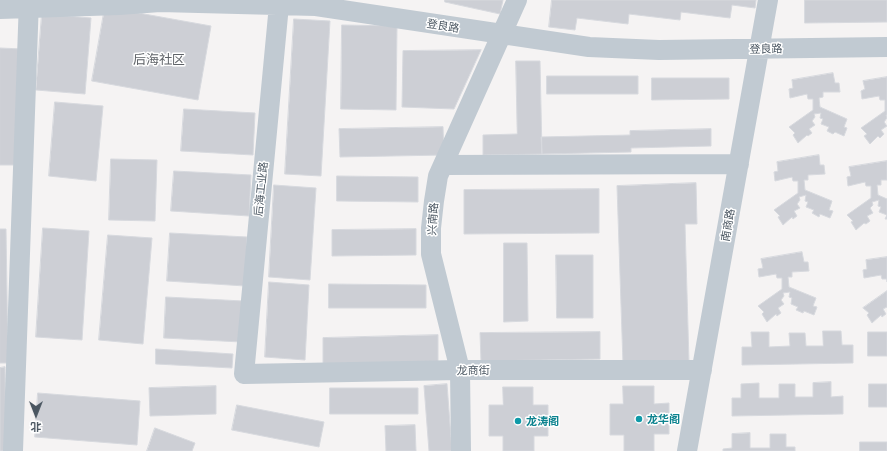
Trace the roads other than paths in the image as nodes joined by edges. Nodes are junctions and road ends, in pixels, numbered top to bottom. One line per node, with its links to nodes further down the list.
1 (517, 0): 8 (street, 兴南路)
2 (768, 0): 10 (street, 南商路)
3 (151, 1): 5 (street, 登良路); 6 (street, 登良路)
4 (316, 3): 6 (street, 登良路); 8 (street, 登良路)
5 (29, 4): 7 (street, 登良路); 16 (street)
6 (280, 5): 15 (street, 后海工业路)
7 (0, 9)
8 (501, 34): 10 (street, 登良路); 12 (street, 兴南路)
9 (887, 46): 10 (street, 登良路)
10 (759, 49): 11 (street, 南商路)
11 (739, 164): 12 (street); 14 (street, 南商路)
12 (443, 165): 13 (street, 兴南路)
13 (460, 370): 14 (street, 龙商街); 15 (street, 龙商街); 17 (street, 兴南路)
14 (702, 370): 18 (street, 南商路)
15 (244, 374)
16 (13, 451)
17 (461, 451)
18 (688, 451)

